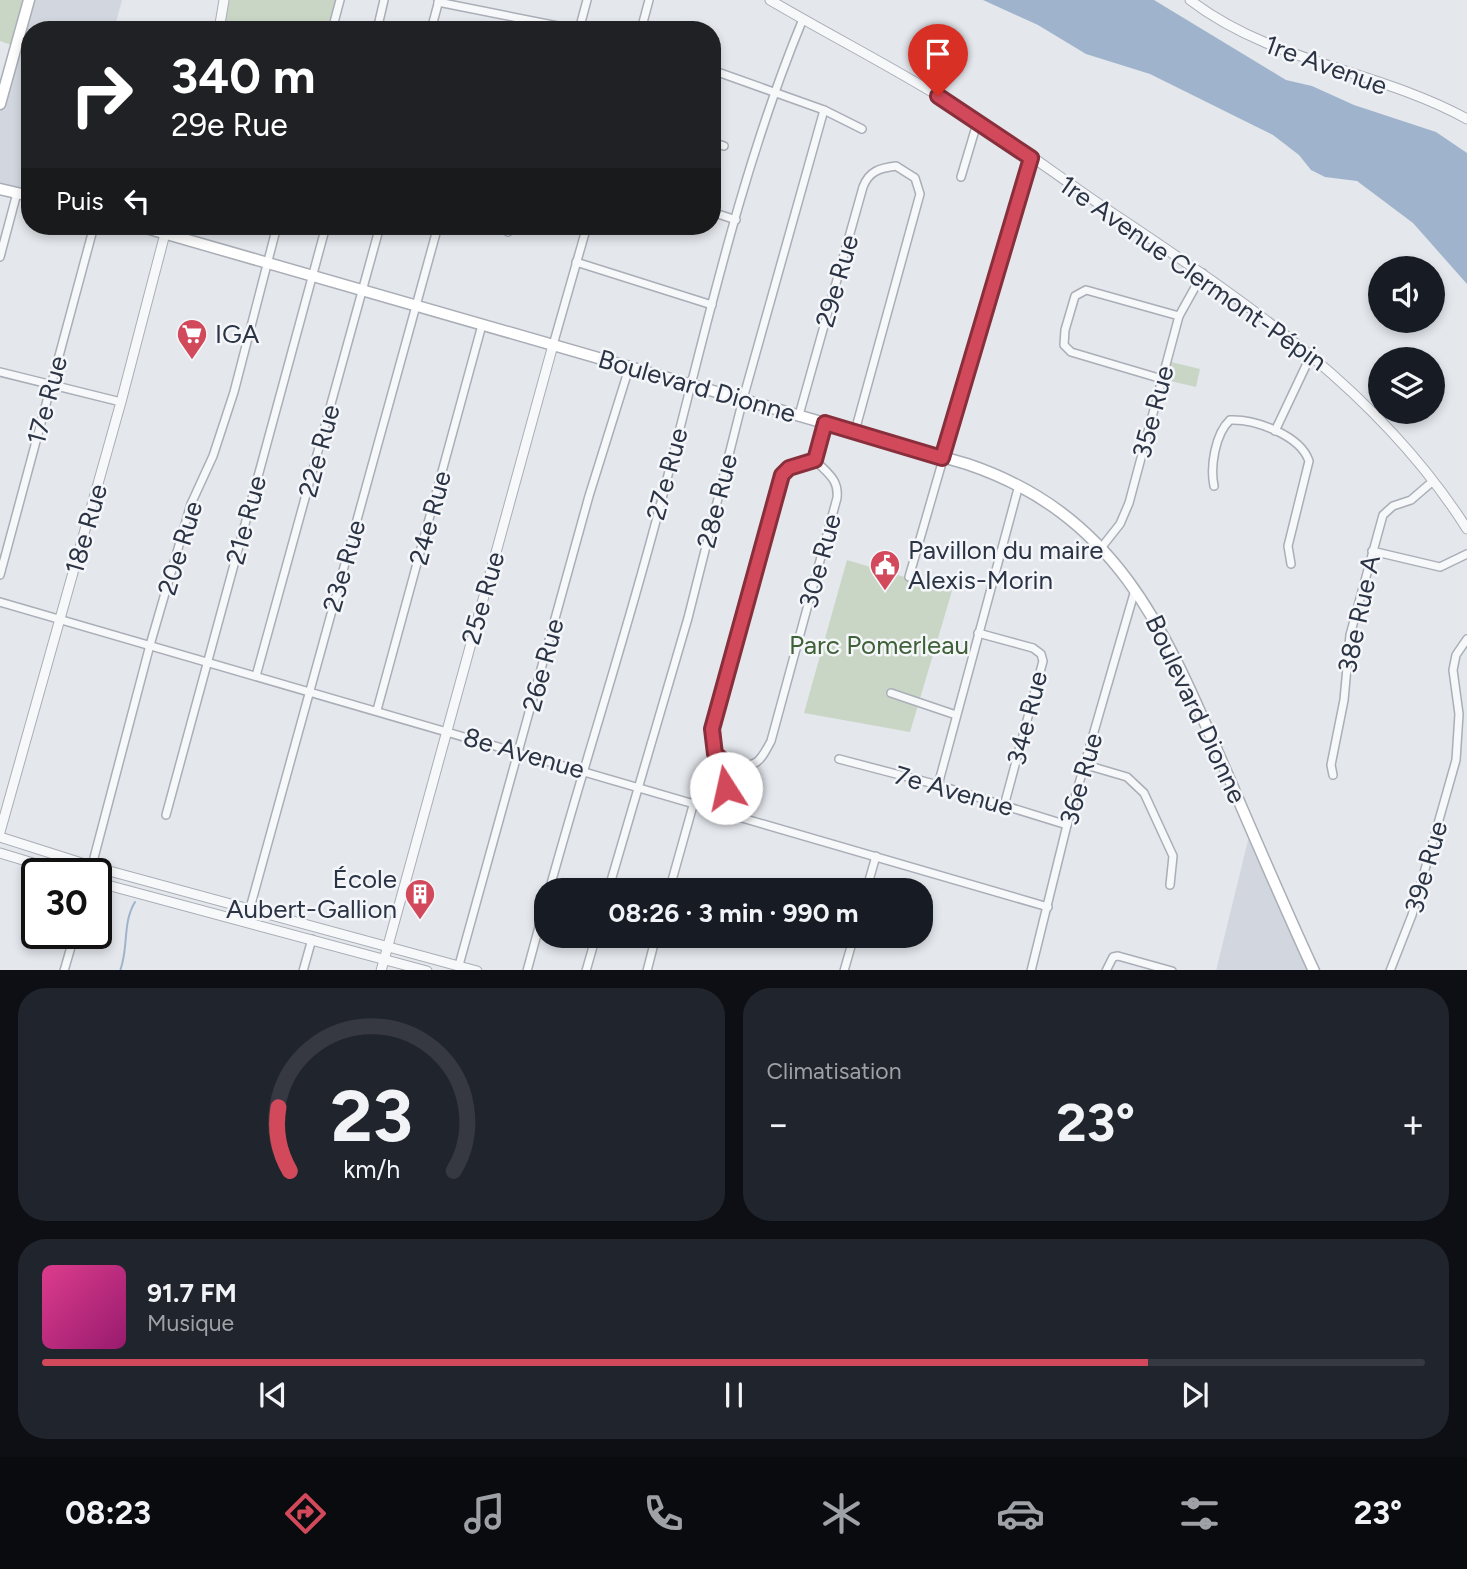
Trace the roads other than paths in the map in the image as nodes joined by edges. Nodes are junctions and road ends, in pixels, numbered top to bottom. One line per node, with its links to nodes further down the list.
1 (29, 0): 11 (main road)
2 (224, 0): 12 (street)
3 (340, 0): 13 (street)
4 (384, 0): 14 (street)
5 (587, 0): 17 (street)
6 (649, 0): 18 (street)
7 (770, 0): 10 (street, 1re Avenue Clermont-Pépin)
8 (1190, 0): 24 (street, 1re Avenue)
9 (439, 1): 15 (street); 16 (street)
10 (803, 19): 21 (street, 27e Rue); 25 (street, 1re Avenue Clermont-Pépin)
11 (23, 21)
12 (220, 21)
13 (334, 21)
14 (379, 21)
15 (433, 21)
16 (536, 21)
17 (581, 21)
18 (643, 21)
19 (21, 29): 22 (main road)
20 (721, 73): 21 (street)
21 (773, 92): 23 (street); 35 (street, 27e Rue)
22 (0, 104)
23 (824, 110): 26 (street); 61 (street, 28e Rue)
24 (1467, 119)
25 (978, 120): 29 (street, 1re Avenue Clermont-Pépin); 30 (street)
26 (862, 129)
27 (721, 145): 28 (street)
28 (724, 146)
29 (1031, 158): 47 (street, 1re Avenue Clermont-Pépin); 67 (street)
30 (961, 177)
31 (0, 189): 32 (main road)
32 (17, 193): 33 (main road); 44 (street)
33 (21, 194)
34 (721, 215): 35 (street)
35 (736, 220): 50 (street, 27e Rue)
36 (92, 235): 60 (street, 17e Rue)
37 (164, 235): 62 (street, 18e Rue)
38 (184, 235): 45 (main road, Boulevard Dionne)
39 (274, 235): 45 (street, 20e Rue)
40 (323, 235): 48 (street, 21e Rue)
41 (378, 235): 49 (street, 22e Rue)
42 (436, 235): 51 (street, 23e Rue)
43 (584, 235): 46 (street, 25e Rue)
44 (0, 257)
45 (267, 262): 48 (main road, Boulevard Dionne); 84 (street, 20e Rue)
46 (576, 262): 50 (street); 54 (street, 25e Rue)
47 (1203, 273): 52 (street, 35e Rue); 55 (street, 1re Avenue Clermont-Pépin)
48 (312, 274): 49 (main road, Boulevard Dionne); 85 (street, 21e Rue)
49 (363, 290): 51 (main road, Boulevard Dionne); 86 (street, 22e Rue)
50 (712, 305): 59 (street, 27e Rue)
51 (416, 306): 53 (main road, Boulevard Dionne); 87 (street, 23e Rue)
52 (1179, 316): 58 (street, 35e Rue); 58 (street)
53 (482, 325): 54 (main road, Boulevard Dionne); 89 (street, 24e Rue)
54 (554, 345): 56 (main road, Boulevard Dionne); 91 (street, 25e Rue)
55 (1311, 355): 66 (street); 69 (street, 1re Avenue Clermont-Pépin)
56 (630, 365): 59 (main road, Boulevard Dionne); 92 (street, 26e Rue)
57 (0, 372): 60 (street)
58 (1162, 379): 73 (street, 35e Rue)
59 (690, 382): 61 (main road, Boulevard Dionne); 96 (street, 27e Rue)
60 (52, 384): 62 (street); 77 (street, 17e Rue)
61 (743, 399): 63 (main road, Boulevard Dionne); 98 (street, 28e Rue)
62 (121, 402): 81 (street, 18e Rue)
63 (799, 415): 64 (main road, Boulevard Dionne); 65 (street, 29e Rue)
64 (825, 423): 65 (main road, Boulevard Dionne); 68 (street)
65 (855, 431): 67 (main road, Boulevard Dionne)
66 (1275, 431): 71 (street); 76 (street)
67 (942, 458): 70 (main road, Boulevard Dionne); 78 (street)
68 (815, 460): 95 (street); 95 (street, 30e Rue)
69 (1433, 481): 72 (street, 1re Avenue Clermont-Pépin); 74 (street, 38e Rue A)
70 (1019, 485): 73 (main road, Boulevard Dionne); 82 (street)
71 (1214, 486)
72 (1467, 529)
73 (1101, 548): 79 (main road, Boulevard Dionne)
74 (1372, 551): 75 (street); 97 (street, 38e Rue A)
75 (1467, 555)
76 (1291, 564)
77 (0, 575)
78 (909, 577)
79 (1135, 589): 94 (street, 36e Rue); 142 (main road, Boulevard Dionne)
80 (0, 602): 81 (street, 8e Avenue)
81 (61, 620): 84 (street, 8e Avenue); 105 (street, 18e Rue)
82 (978, 633): 90 (street); 101 (street, 34e Rue)
83 (1467, 639): 143 (street, 39e Rue)
84 (150, 645): 85 (street, 8e Avenue); 110 (street, 20e Rue)
85 (208, 662): 86 (street, 8e Avenue); 103 (street, 21e Rue)
86 (256, 676): 87 (street, 8e Avenue)
87 (309, 691): 89 (street, 8e Avenue); 120 (street, 23e Rue)
88 (891, 693): 90 (street)
89 (377, 710): 91 (street, 8e Avenue)
90 (956, 715): 99 (street)
91 (447, 731): 92 (street, 8e Avenue); 122 (street, 25e Rue)
92 (519, 751): 96 (street, 8e Avenue); 129 (street, 26e Rue)
93 (839, 759): 99 (street, 7e Avenue)
94 (1086, 765): 104 (street, 36e Rue); 117 (street)
95 (731, 767): 102 (street)
96 (582, 770): 98 (street, 8e Avenue); 113 (street, 27e Rue)
97 (1333, 775)
98 (637, 785): 100 (street, 8e Avenue); 114 (street, 28e Rue)
99 (938, 785): 101 (street, 7e Avenue)
100 (694, 802): 102 (street, 8e Avenue); 115 (street)
101 (1004, 806): 104 (street, 7e Avenue)
102 (720, 810): 108 (street, 8e Avenue)
103 (166, 815)
104 (1067, 825): 119 (street, 36e Rue)
105 (0, 832)
106 (0, 838): 109 (street)
107 (0, 853): 111 (street)
108 (876, 856): 116 (street); 119 (street, 8e Avenue)
109 (57, 858)
110 (94, 858)
111 (21, 859)
112 (112, 875): 120 (street)
113 (553, 878)
114 (612, 878)
115 (673, 878)
116 (870, 878)
117 (1170, 885)
118 (112, 886): 121 (street)
119 (1048, 907): 139 (street, 36e Rue)
120 (250, 908): 122 (street)
121 (312, 939): 128 (street); 131 (street)
122 (388, 945): 128 (street, 25e Rue); 129 (street)
123 (534, 945): 135 (street)
124 (593, 948): 136 (street)
125 (653, 948): 137 (street)
126 (850, 948): 138 (street)
127 (70, 949): 130 (street)
128 (384, 959): 132 (street, 25e Rue); 133 (street)
129 (459, 965): 134 (street)
130 (64, 970)
131 (303, 970)
132 (381, 970)
133 (423, 970)
134 (474, 970)
135 (527, 970)
136 (586, 970)
137 (647, 970)
138 (844, 970)
139 (1031, 970)
140 (1106, 970): 141 (street)
141 (1169, 970)
142 (1314, 970)
143 (1390, 970)

